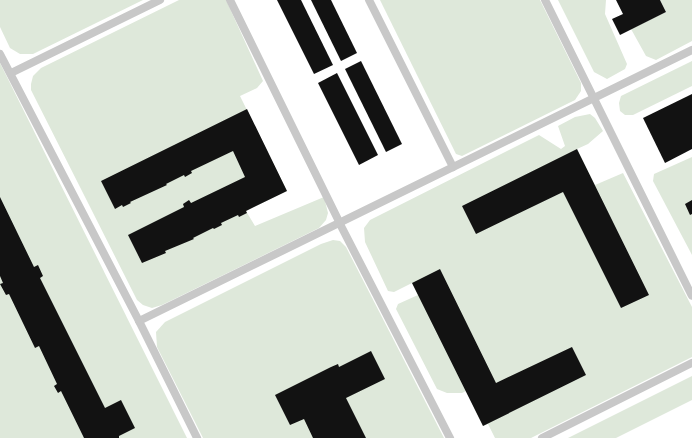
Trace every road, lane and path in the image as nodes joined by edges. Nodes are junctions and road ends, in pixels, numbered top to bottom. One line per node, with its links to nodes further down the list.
1 (160, 0): 7 (lane)
2 (230, 0): 10 (lane)
3 (369, 0): 9 (lane)
4 (545, 0): 8 (lane)
5 (692, 50): 8 (lane)
6 (0, 54): 7 (lane)
7 (11, 73): 12 (lane)
8 (593, 98): 9 (lane); 11 (lane)
9 (453, 167): 10 (lane)
10 (340, 224): 12 (lane); 15 (lane)
11 (692, 296)
12 (139, 321): 14 (lane)
13 (692, 363): 16 (lane)
14 (197, 438)
15 (450, 438)
16 (542, 438)

